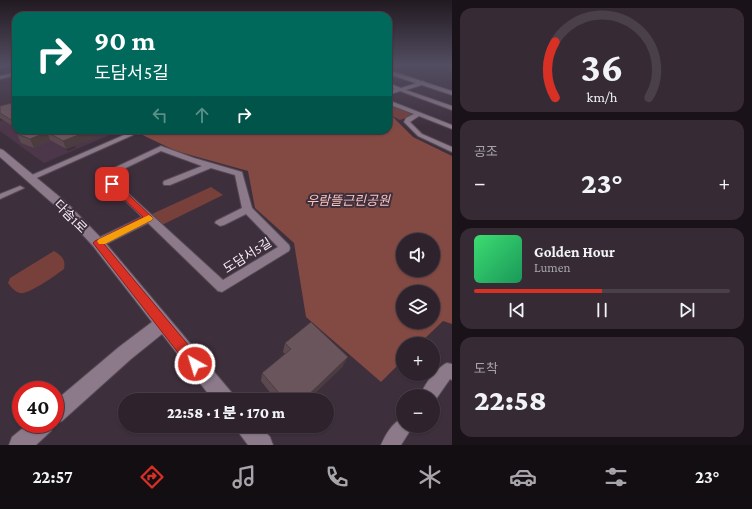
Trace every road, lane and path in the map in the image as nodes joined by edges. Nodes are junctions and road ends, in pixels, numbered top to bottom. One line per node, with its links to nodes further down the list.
1 (392, 86): 4 (street)
2 (413, 86): 4 (street)
3 (431, 86): 6 (street)
4 (401, 89): 5 (street); 8 (street)
5 (392, 92)
6 (452, 93)
7 (392, 104): 9 (street)
8 (452, 108)
9 (419, 114): 10 (street); 12 (street)
10 (452, 127)
11 (131, 134): 15 (street)
12 (452, 150)
13 (0, 152): 15 (street, 다솜1로)
14 (209, 166): 16 (street); 19 (street, 도담서5길); 20 (street, 도담서5길)
15 (29, 178): 22 (street, 다솜1로)
16 (167, 183)
17 (20, 188): 18 (street)
18 (0, 197)
19 (247, 209): 20 (street, 도담서5길); 21 (street)
20 (149, 218): 22 (street)
21 (220, 224)
22 (98, 243): 23 (street, 다솜1로)
23 (163, 323): 26 (street, 다솜1로); 27 (street)
24 (452, 372): 25 (street)
25 (433, 389)
26 (219, 393)
27 (64, 406)
28 (34, 433): 31 (street)
29 (252, 433): 32 (street)
30 (399, 433): 33 (street)
31 (20, 445)
32 (262, 445)
33 (390, 445)

